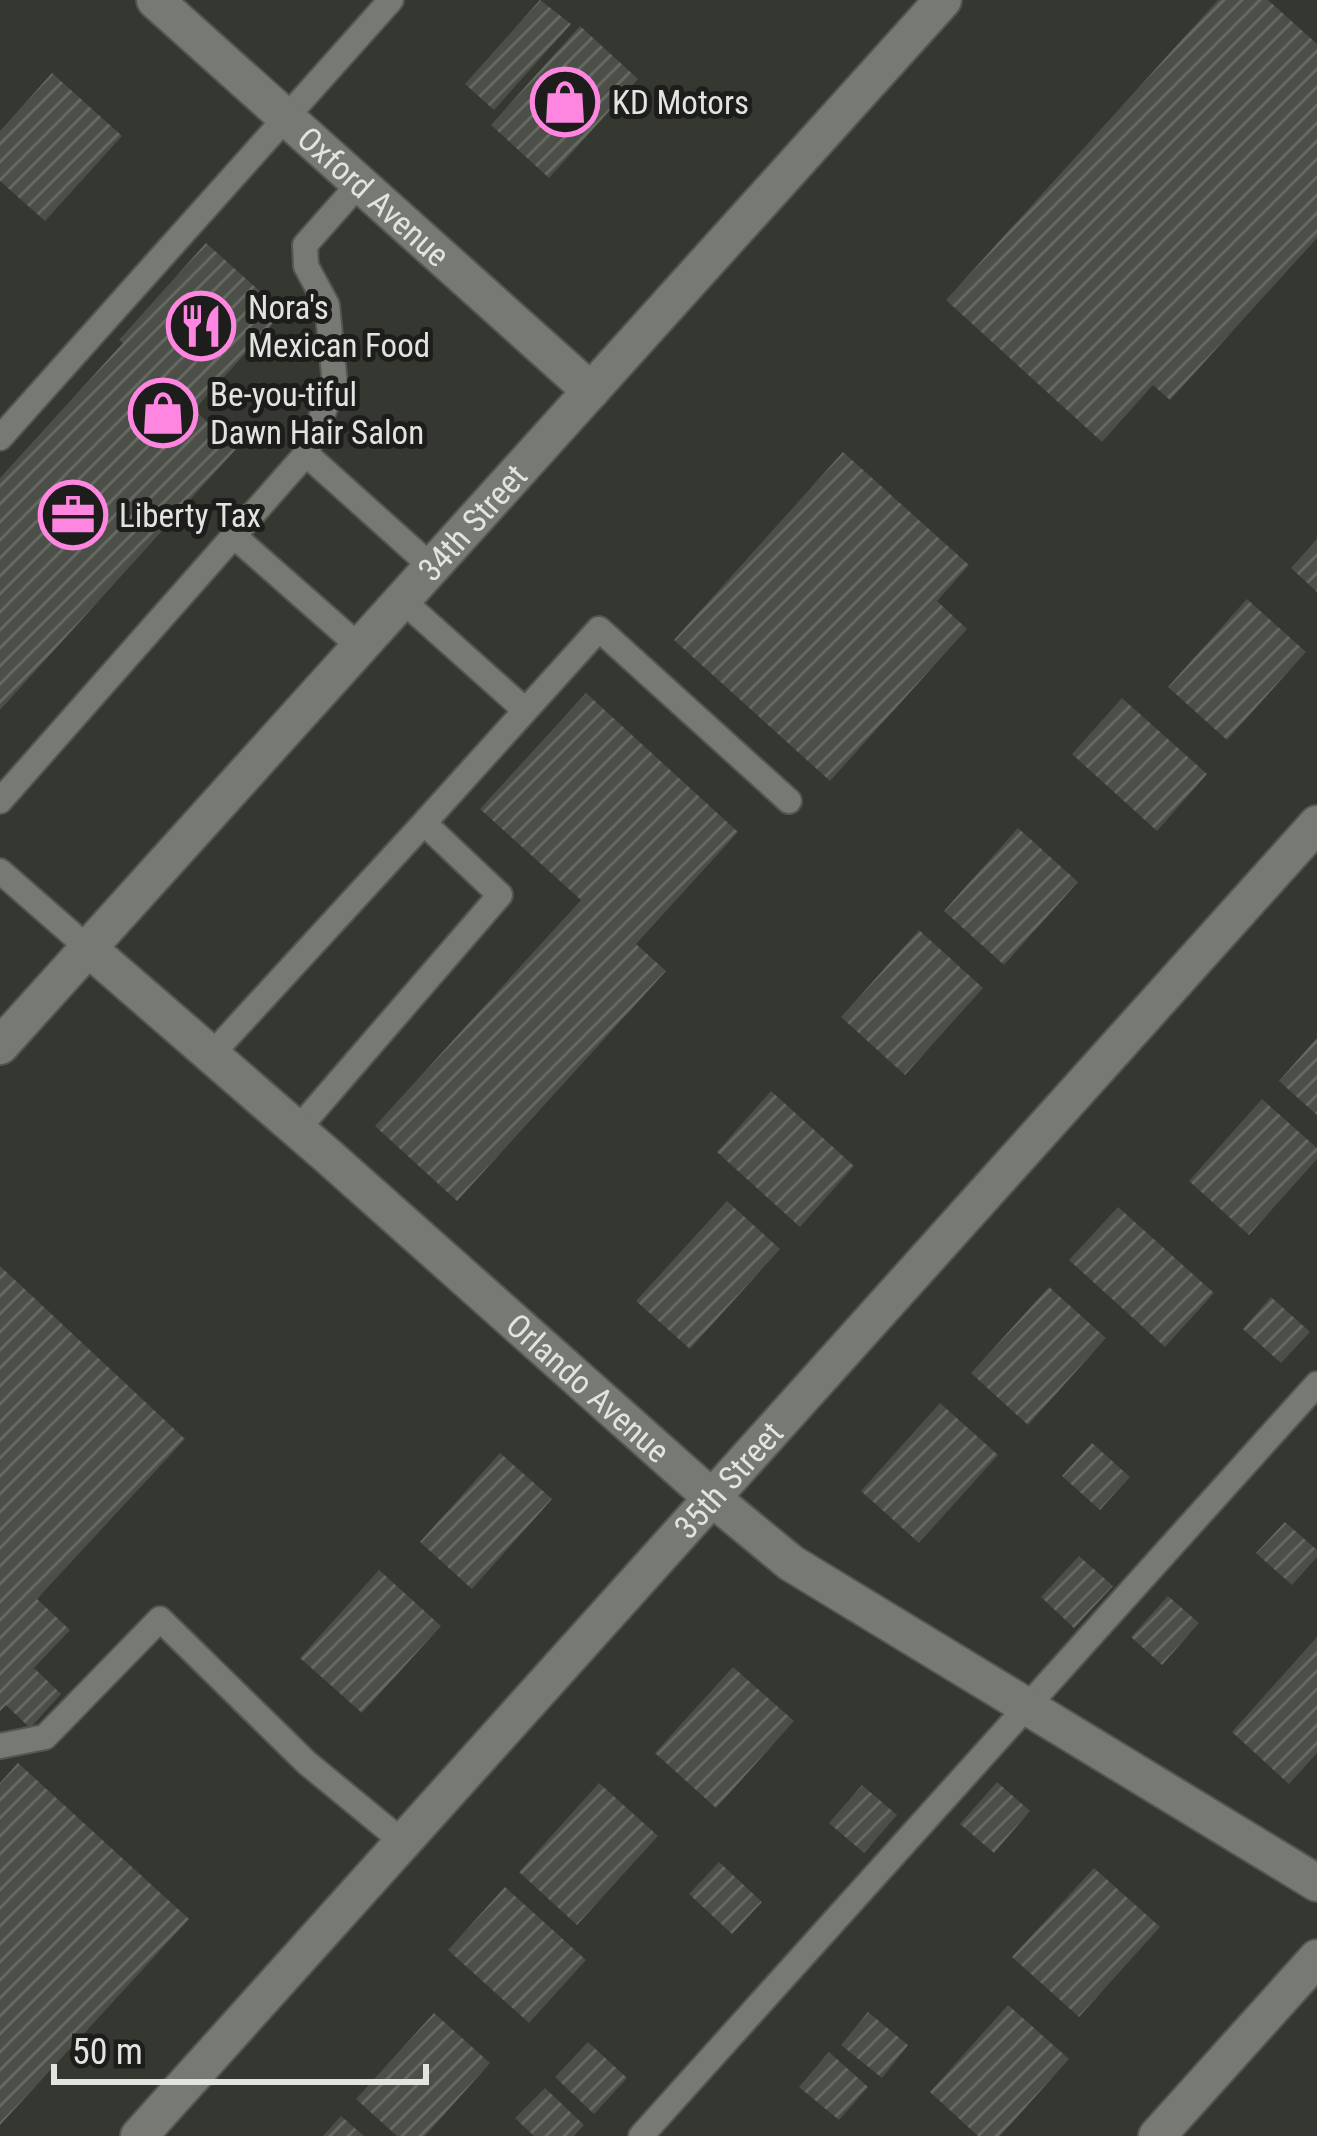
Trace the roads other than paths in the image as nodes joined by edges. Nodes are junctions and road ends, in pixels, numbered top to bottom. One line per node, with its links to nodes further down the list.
1 (155, 0): 4 (street, Oxford Avenue)
2 (392, 0): 4 (lane)
3 (943, 0): 6 (street, 34th Street)
4 (285, 117): 5 (street, Oxford Avenue); 7 (lane)
5 (359, 184): 6 (street, Oxford Avenue); 8 (lane)
6 (591, 392): 10 (street, 34th Street)
7 (0, 438)
8 (307, 454): 9 (lane); 10 (lane)
9 (234, 536): 12 (lane); 14 (lane)
10 (432, 567): 11 (street, 34th Street)
11 (402, 600): 12 (street, 34th Street); 13 (lane)
12 (360, 646): 19 (street, 34th Street)
13 (525, 710): 15 (lane); 16 (lane)
14 (0, 801)
15 (789, 801)
16 (424, 824): 21 (lane); 22 (lane)
17 (1317, 824): 24 (street, 35th Street)
18 (0, 871): 19 (lane)
19 (88, 948): 20 (street, 34th Street); 21 (street, Orlando Avenue)
20 (0, 1046)
21 (212, 1054): 22 (street, Orlando Avenue)
22 (298, 1130): 24 (street, Orlando Avenue)
23 (1317, 1384): 25 (lane)
24 (711, 1497): 25 (street, Orlando Avenue); 27 (street, 35th Street)
25 (1026, 1706): 28 (street, Orlando Avenue); 31 (lane)
26 (0, 1746): 27 (lane)
27 (403, 1842): 30 (street, 35th Street)
28 (1317, 1883)
29 (1317, 1958): 32 (street)
30 (139, 2136)
31 (641, 2136)
32 (1157, 2136)

